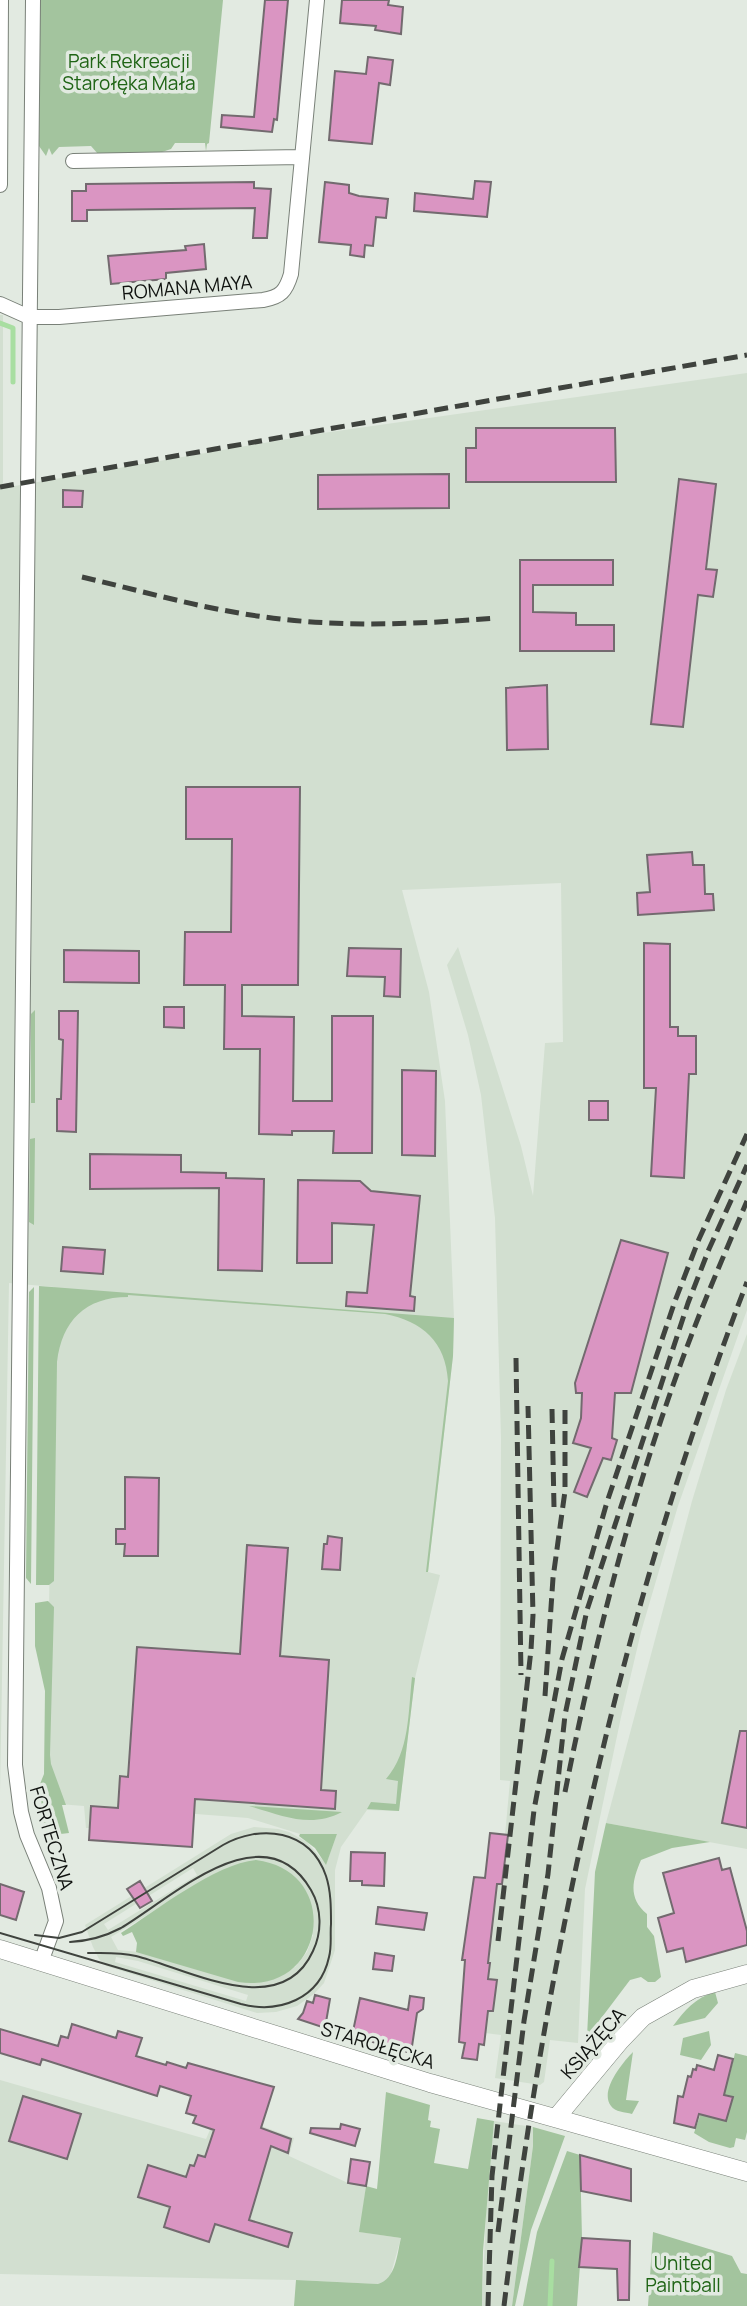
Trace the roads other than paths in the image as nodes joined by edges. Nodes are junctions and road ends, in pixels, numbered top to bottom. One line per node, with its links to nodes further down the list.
1 (1, 0): 6 (street)
2 (33, 0): 8 (street, FORTECZNA)
3 (317, 0): 4 (street, ROMANA MAYA)
4 (302, 157): 5 (street); 8 (street, ROMANA MAYA)
5 (73, 161)
6 (0, 185)
7 (0, 304): 8 (street, ROMANA MAYA)
8 (29, 317): 10 (street, FORTECZNA)
9 (0, 1949): 10 (street, STAROŁĘCKA)
10 (41, 1962): 12 (street, STAROŁĘCKA)
11 (747, 1974): 12 (street, KSIĄŻĘCA)
12 (556, 2118): 13 (street, STAROŁĘCKA)
13 (747, 2172)

